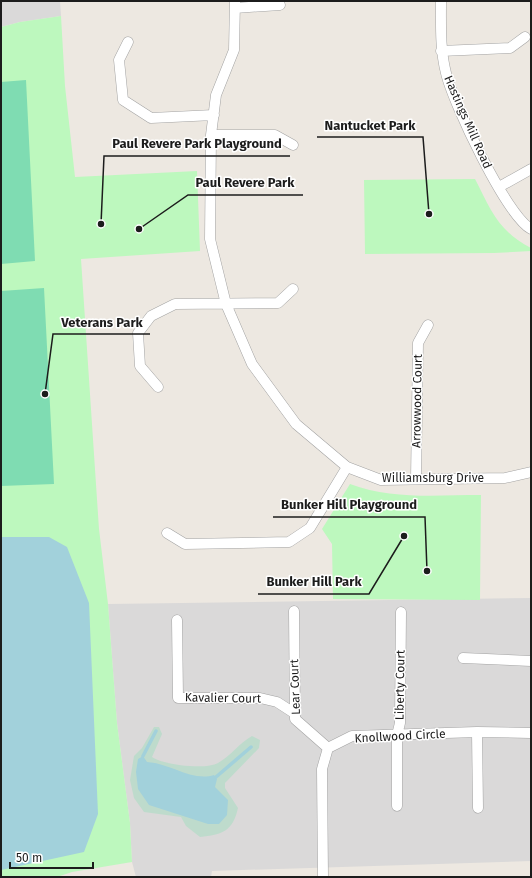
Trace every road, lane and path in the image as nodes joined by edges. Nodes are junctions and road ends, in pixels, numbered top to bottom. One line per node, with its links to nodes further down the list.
1 (441, 1): 6 (street, Hastings Mill Road)
2 (235, 5): 3 (street); 7 (street, Williamsburg Drive)
3 (280, 6)
4 (525, 37): 6 (street)
5 (128, 42): 7 (street)
6 (441, 51): 11 (street, Hastings Mill Road)
7 (214, 115): 8 (street, Williamsburg Drive)
8 (211, 135): 9 (street); 14 (street, Williamsburg Drive)
9 (293, 145)
10 (531, 169): 11 (street)
11 (499, 187): 12 (street, Hastings Mill Road)
12 (531, 229)
13 (293, 289): 14 (street)
14 (226, 304): 16 (street); 17 (street, Williamsburg Drive)
15 (428, 325): 19 (street, Arrowwood Court)
16 (158, 387)
17 (348, 467): 19 (street, Williamsburg Drive); 20 (street)
18 (531, 472): 19 (street, Williamsburg Drive)
19 (416, 479)
20 (167, 534)
21 (294, 611): 26 (street, Lear Court)
22 (401, 612): 29 (street, Liberty Court)
23 (177, 620): 26 (street, Kavalier Court)
24 (463, 658): 25 (street)
25 (531, 661)
26 (294, 713): 30 (street, Lear Court)
27 (477, 732): 28 (street, Knollwood Circle); 29 (street, Knollwood Circle); 32 (street)
28 (531, 733)
29 (397, 734): 30 (street, Knollwood Circle); 31 (street, Liberty Court)
30 (328, 748): 33 (street)
31 (397, 806)
32 (478, 808)
33 (323, 877)

